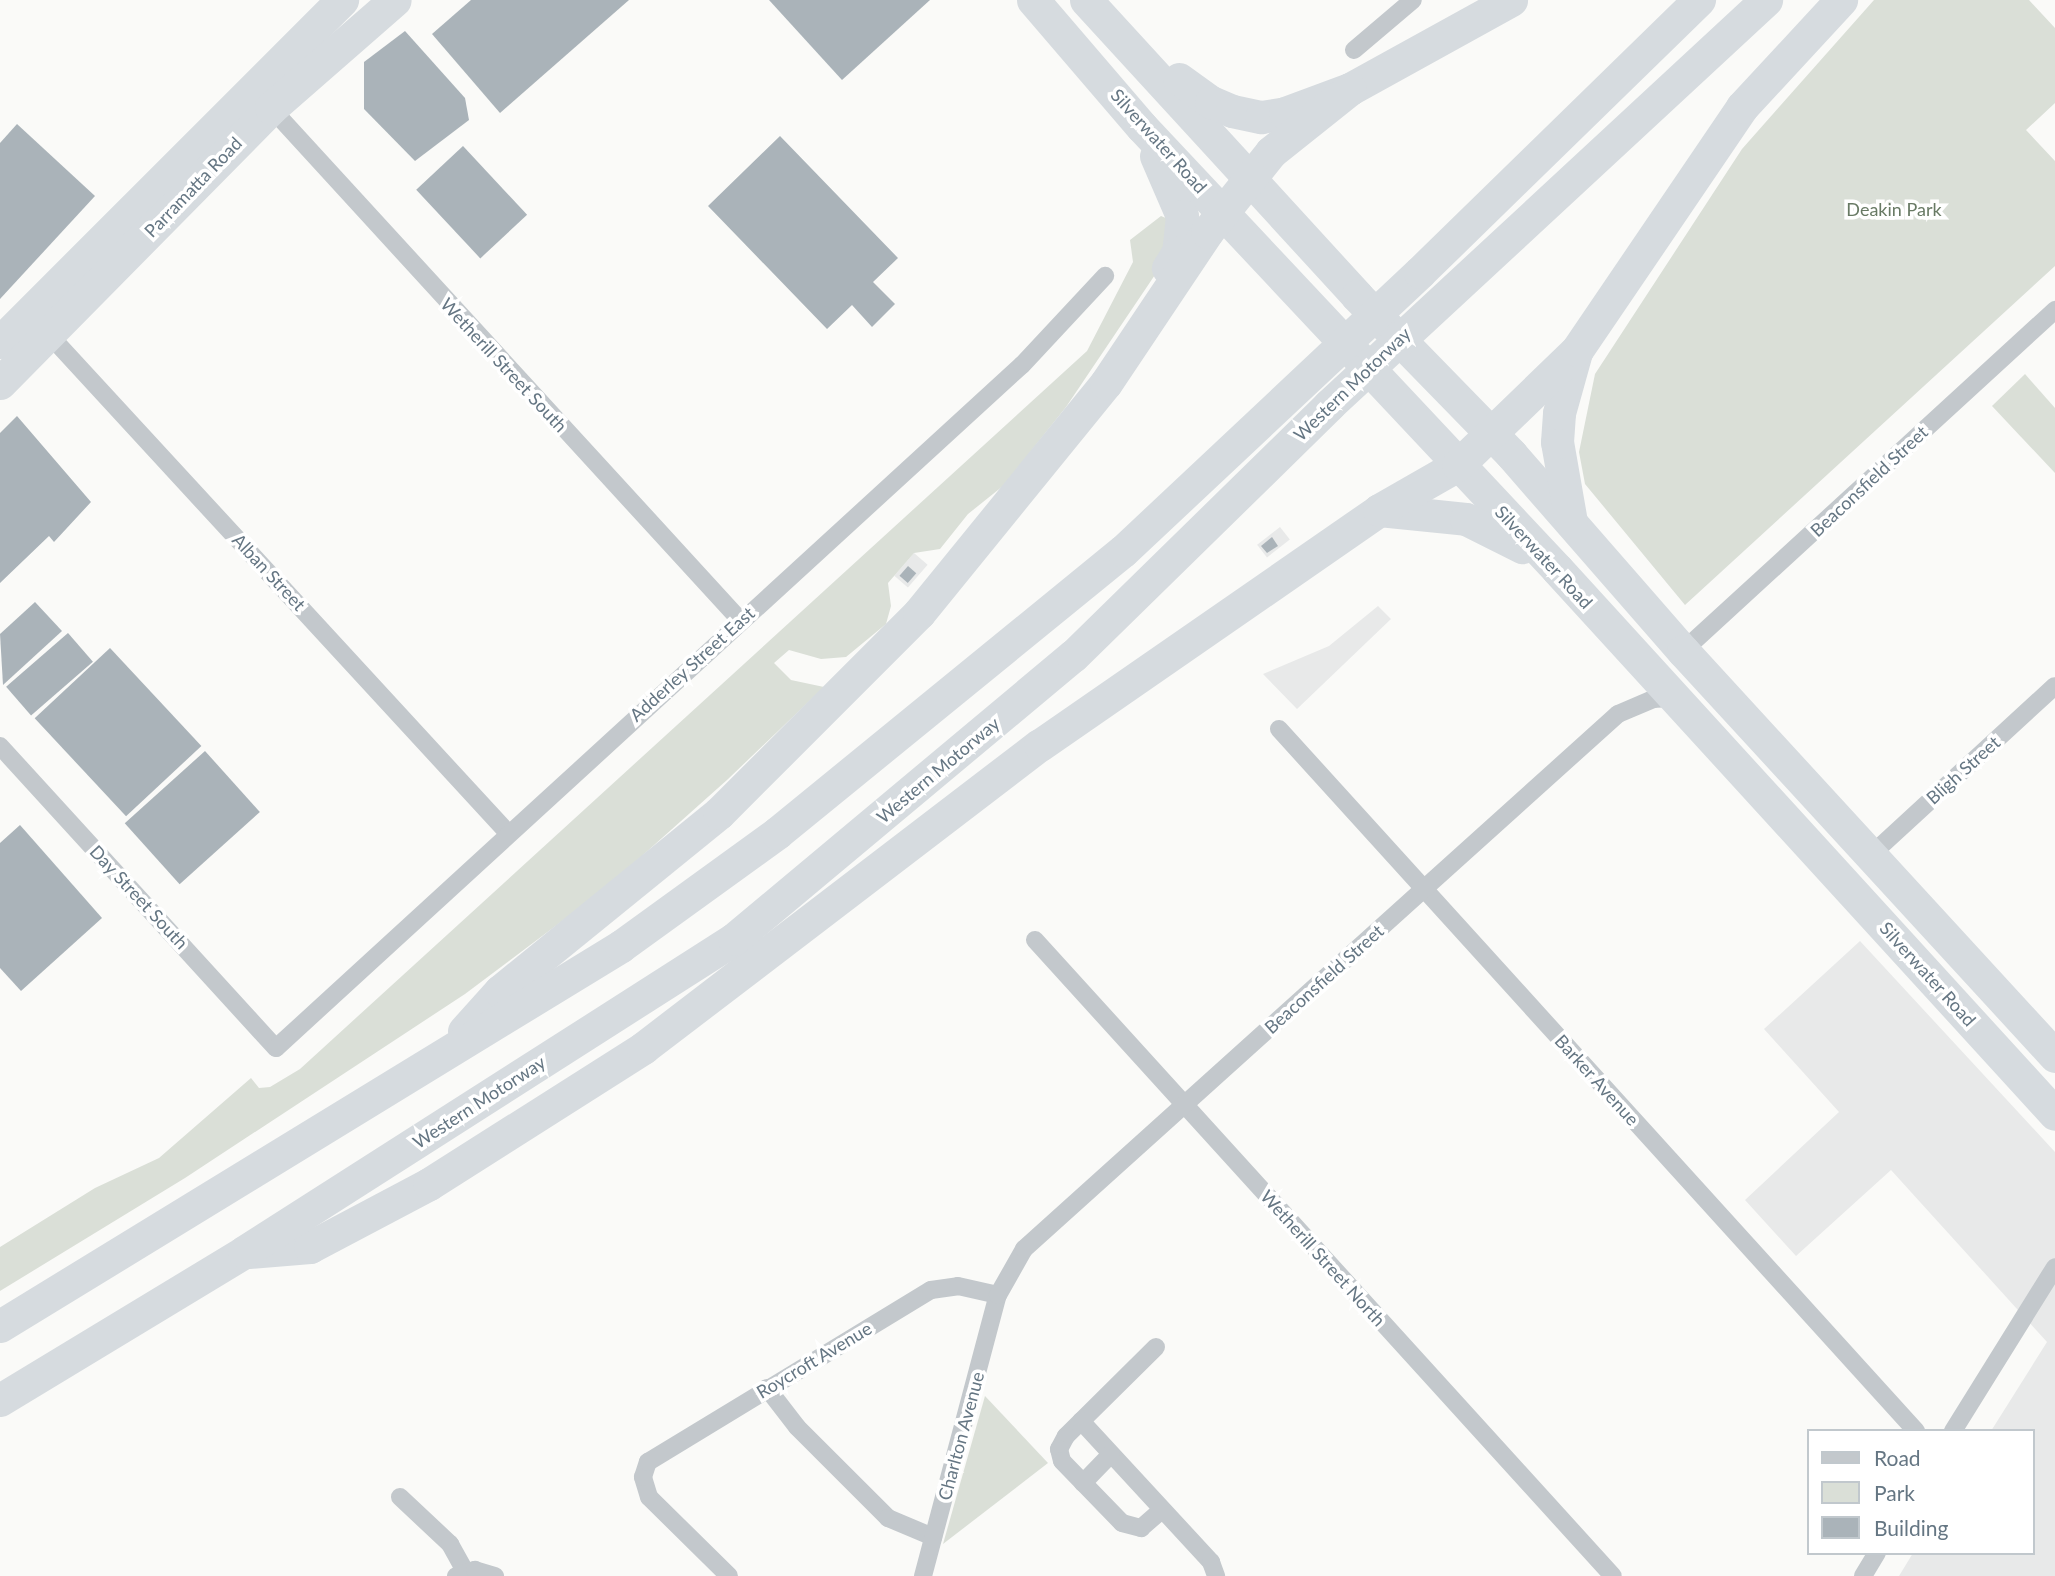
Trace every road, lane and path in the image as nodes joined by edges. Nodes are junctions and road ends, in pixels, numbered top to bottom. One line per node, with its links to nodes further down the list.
1 (342, 0): 18 (highway, Parramatta Road)
2 (395, 0): 13 (highway, Parramatta Road)
3 (1033, 0): 11 (highway, Silverwater Road)
4 (1088, 0): 12 (highway); 14 (highway)
5 (1413, 0): 10 (street)
6 (1511, 0): 12 (highway)
7 (1699, 0): 40 (highway, Western Motorway)
8 (1766, 0): 43 (highway, Western Motorway)
9 (1841, 0): 20 (highway)
10 (1354, 50)
11 (1111, 88): 15 (highway, Silverwater Road); 26 (highway)
12 (1350, 89): 14 (highway)
13 (271, 108): 18 (highway, Parramatta Road); 28 (street, Wetherill Street South)
14 (1251, 177): 15 (highway); 22 (highway)
15 (1223, 211): 23 (highway, Silverwater Road); 26 (highway)
16 (1105, 276): 28 (street, Adderley Street East)
17 (2055, 310): 29 (street, Beaconsfield Street)
18 (38, 324): 19 (highway, Parramatta Road); 21 (highway, Parramatta Road); 34 (street, Alban Street)
19 (0, 342)
20 (1577, 350): 22 (highway); 25 (highway)
21 (0, 383)
22 (1492, 434): 23 (highway); 25 (highway)
23 (1458, 465): 24 (highway); 27 (highway, Silverwater Road)
24 (1379, 510): 27 (highway); 43 (highway)
25 (1571, 523): 29 (highway)
26 (989, 530): 40 (highway)
27 (1557, 569): 31 (highway, Silverwater Road)
28 (740, 620): 34 (street, Adderley Street East)
29 (1684, 651): 35 (highway)
30 (2055, 686): 35 (street, Bligh Street)
31 (1675, 698): 36 (street, Beaconsfield Street); 42 (highway, Silverwater Road)
32 (1279, 729): 36 (street, Barker Avenue)
33 (0, 746): 38 (street, Day Street South)
34 (508, 833): 38 (street, Adderley Street East)
35 (1872, 854): 39 (highway)
36 (1423, 888): 41 (street, Beaconsfield Street); 51 (street, Barker Avenue)
37 (1035, 940): 41 (street, Wetherill Street North)
38 (276, 1048)
39 (2055, 1056)
40 (435, 1063): 46 (highway, Western Motorway)
41 (1184, 1106): 45 (street, Beaconsfield Street); 64 (street, Wetherill Street North)
42 (2055, 1114)
43 (244, 1252): 49 (highway, Western Motorway)
44 (2055, 1267): 52 (street)
45 (998, 1295): 48 (street, Roycroft Avenue); 57 (street, Charlton Avenue)
46 (0, 1326)
47 (1156, 1347): 50 (street)
48 (767, 1388): 57 (street); 61 (street, Roycroft Avenue)
49 (0, 1400)
50 (1081, 1421): 53 (street); 54 (street)
51 (1914, 1429)
52 (1954, 1429)
53 (1111, 1454): 54 (street); 56 (street)
54 (1083, 1483): 56 (street)
55 (400, 1497): 59 (street)
56 (1162, 1510): 63 (street)
57 (933, 1537): 62 (street, Charlton Avenue)
58 (1876, 1555): 65 (street)
59 (460, 1574): 60 (street)
60 (495, 1576)
61 (729, 1576)
62 (923, 1576)
63 (1216, 1576)
64 (1613, 1576)
65 (1863, 1576)

